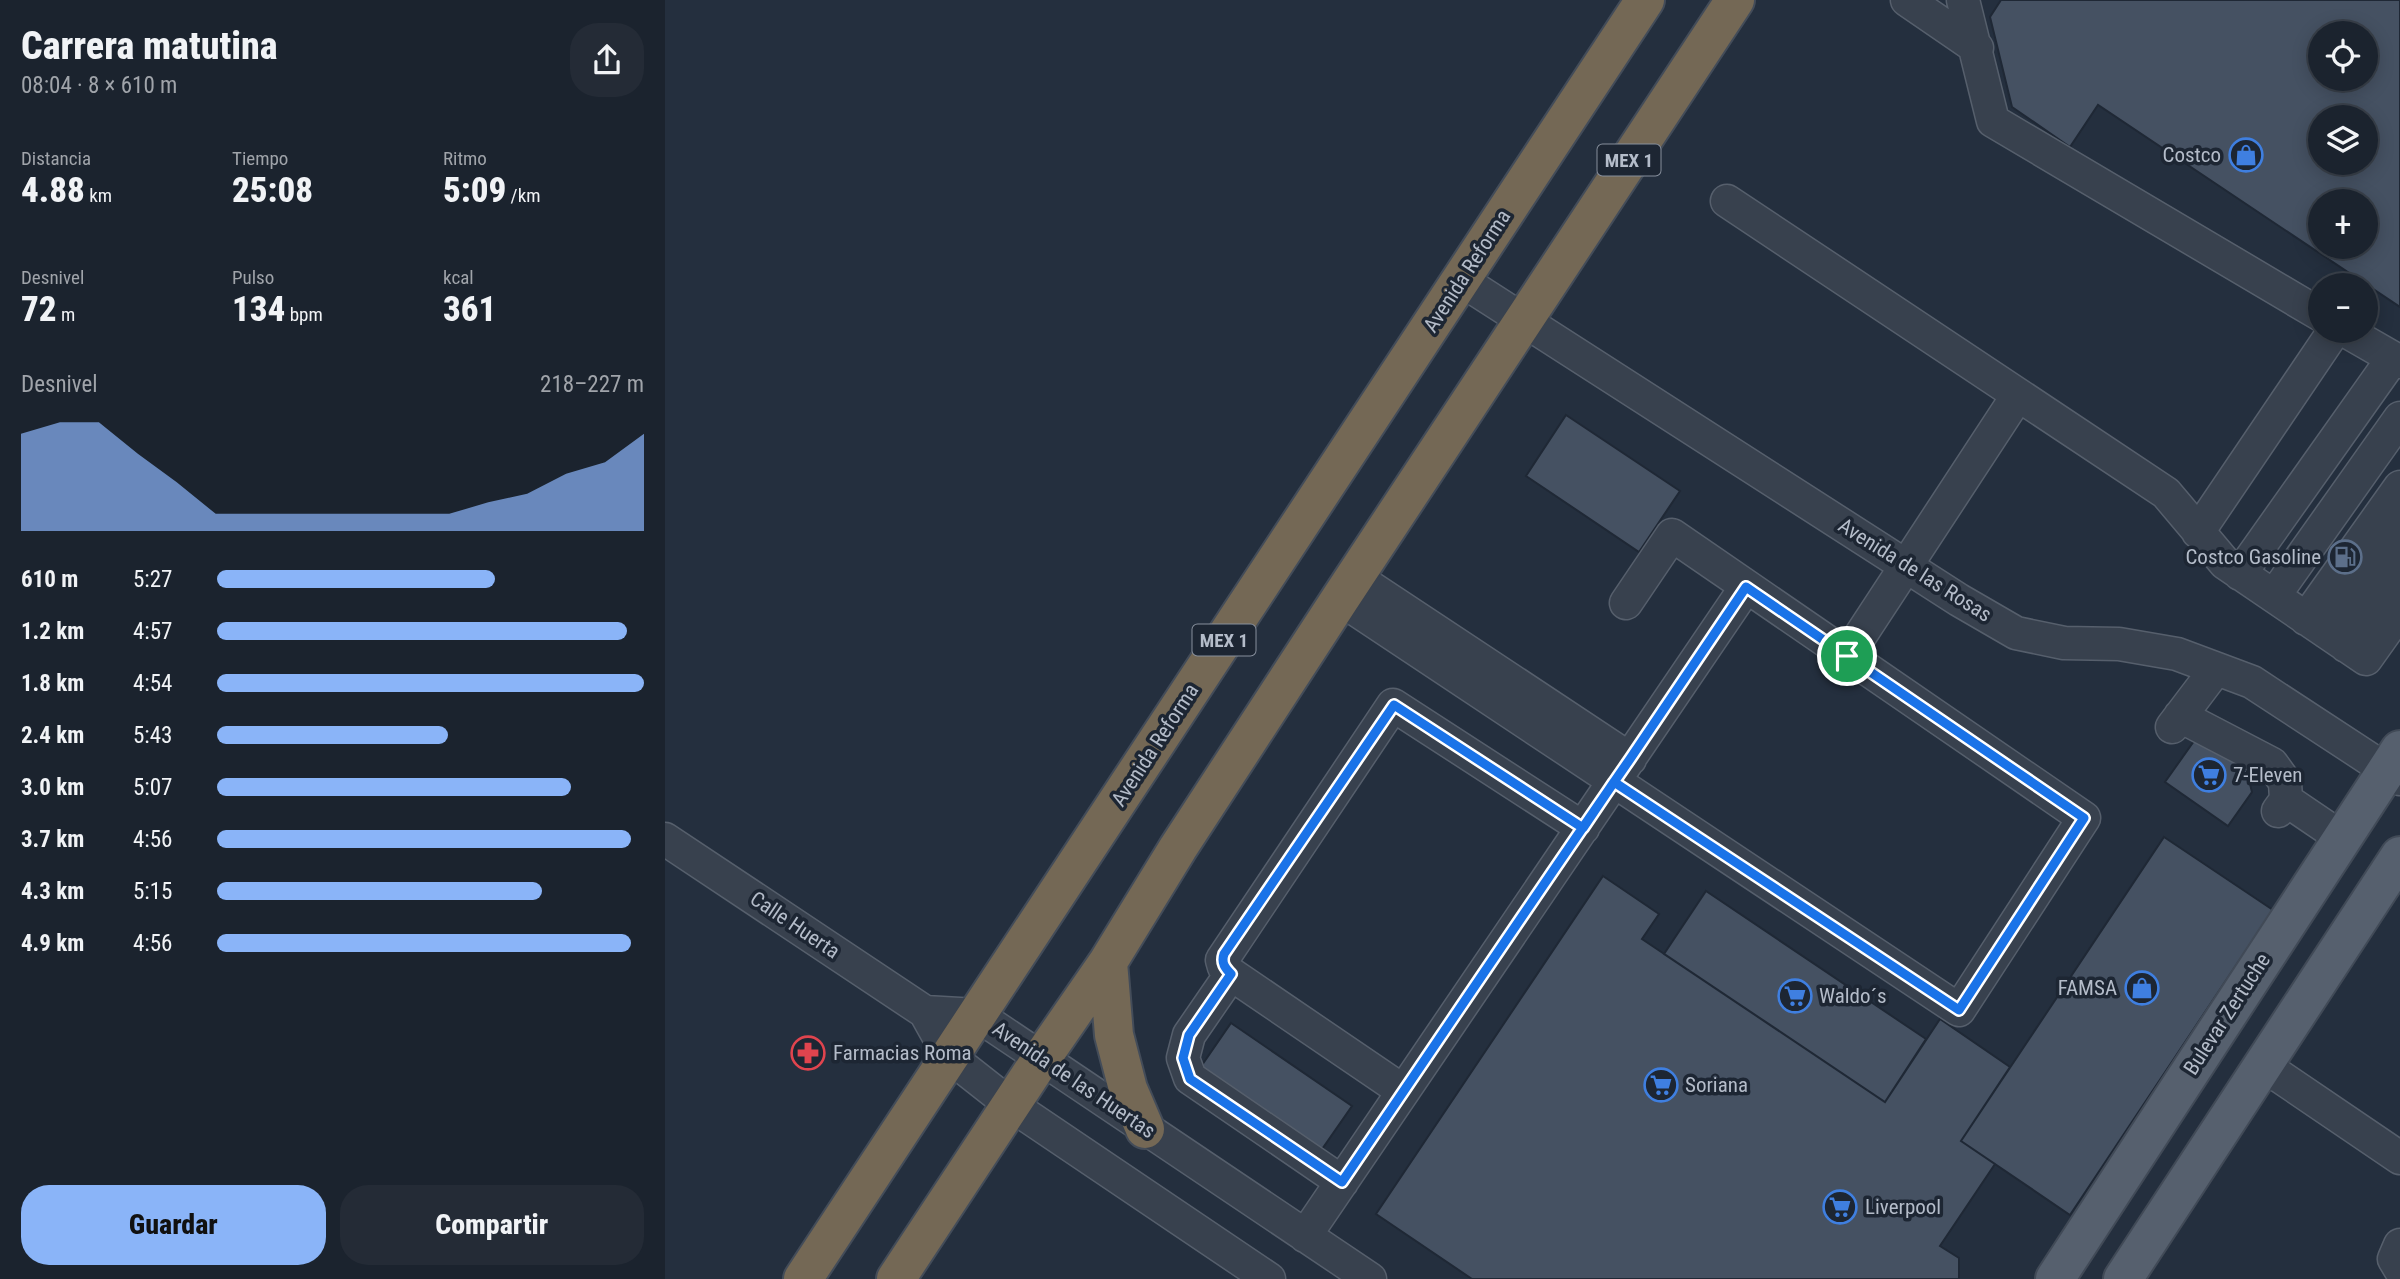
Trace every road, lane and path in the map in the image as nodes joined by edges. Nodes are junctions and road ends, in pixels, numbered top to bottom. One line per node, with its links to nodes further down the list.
1 (1645, 0): 7 (highway, Avenida Reforma / MEX 1)
2 (1735, 0): 9 (highway, MEX 1)
3 (1907, 0): 5 (street)
4 (1963, 0): 5 (street)
5 (1977, 48): 8 (street)
6 (1727, 201): 13 (street)
7 (1461, 280): 9 (street, Avenida de las Rosas); 37 (highway, Avenida Reforma / MEX 1)
8 (2308, 307)
9 (1524, 320): 19 (street, Avenida de las Rosas); 22 (highway, MEX 1)
10 (2325, 343): 18 (street)
11 (2363, 343): 12 (street)
12 (2398, 368): 24 (street)
13 (2018, 395): 18 (street); 19 (street)
14 (2400, 418): 24 (street)
15 (2400, 449): 24 (street)
16 (2400, 487): 24 (street)
17 (2400, 527): 24 (street)
18 (2198, 532): 24 (street)
19 (1906, 566): 26 (street); 27 (street, Avenida de las Rosas)
20 (2400, 571): 24 (street)
21 (1746, 587): 23 (street); 26 (street); 29 (street)
22 (1347, 588): 29 (street); 34 (highway, MEX 1)
23 (1626, 603)
24 (2291, 608): 25 (street)
25 (2400, 611)
26 (1847, 656): 29 (street)
27 (2216, 668): 28 (street, Avenida de las Rosas); 31 (street)
28 (2396, 767): 31 (main road, Bulevar Zertuche)
29 (1622, 771): 30 (street)
30 (1583, 828): 35 (street); 41 (street)
31 (2342, 838): 51 (main road, Bulevar Zertuche)
32 (665, 839): 36 (street, Calle Huerta)
33 (2400, 856): 40 (main road)
34 (1108, 962): 39 (highway, MEX 1); 43 (highway)
35 (1231, 974): 41 (street); 45 (street)
36 (925, 1012): 37 (street, Avenida de las Huertas); 38 (street)
37 (977, 1015): 38 (highway, Avenida Reforma / MEX 1); 39 (street, Avenida de las Huertas)
38 (950, 1057): 42 (street); 47 (highway, Avenida Reforma / MEX 1)
39 (1041, 1059): 42 (highway, MEX 1); 43 (street, Avenida de las Huertas)
40 (2263, 1065): 44 (street); 52 (main road)
41 (1403, 1091): 45 (street)
42 (1011, 1105): 48 (highway, MEX 1); 49 (street)
43 (1145, 1129): 46 (street, Avenida de las Huertas)
44 (2400, 1158)
45 (1342, 1182): 46 (street)
46 (1305, 1236): 50 (street, Avenida de las Huertas)
47 (803, 1279)
48 (896, 1279)
49 (1269, 1279)
50 (1370, 1279)
51 (2055, 1279)
52 (2123, 1279)

